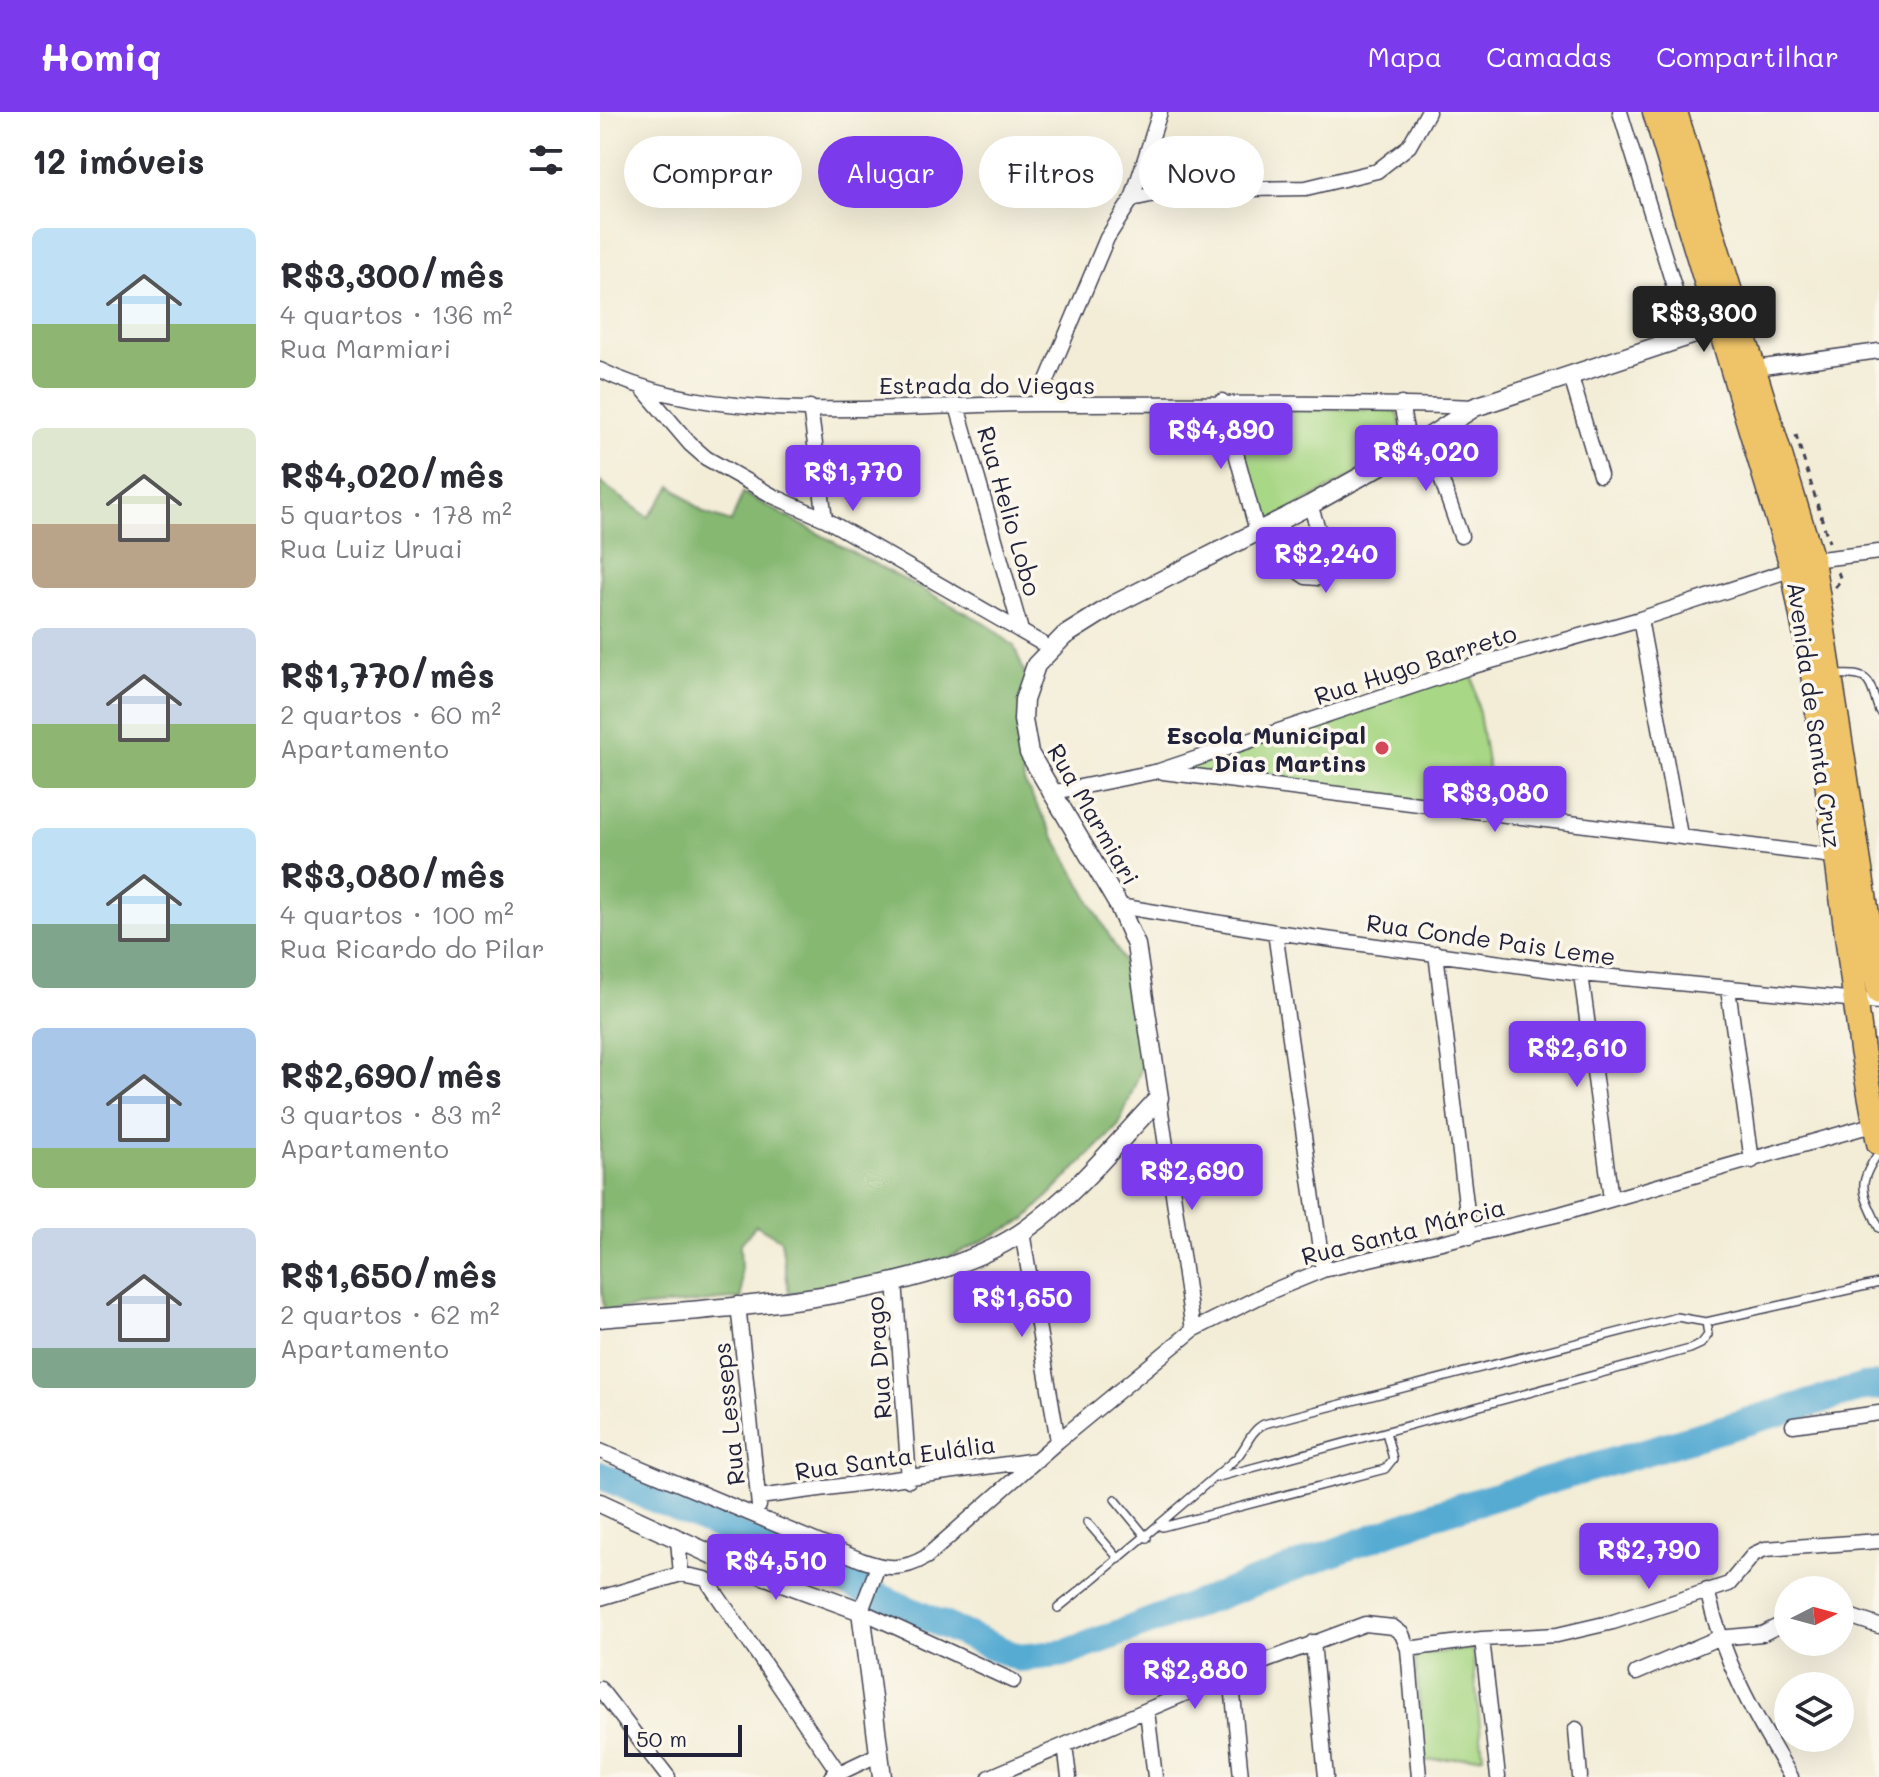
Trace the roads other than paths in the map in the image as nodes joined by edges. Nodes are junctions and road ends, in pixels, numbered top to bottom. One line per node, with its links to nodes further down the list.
1 (1160, 112): 6 (street)
2 (1428, 112): 6 (street)
3 (1620, 112): 8 (street)
4 (1655, 112): 7 (main road, Avenida de Santa Cruz)
5 (1675, 112): 7 (main road, Avenida de Santa Cruz)
6 (1132, 199): 15 (street)
7 (1728, 323): 8 (street, Rua Marmiari); 10 (main road, Avenida de Santa Cruz); 29 (main road, Avenida de Santa Cruz)
8 (1674, 342): 12 (street, Rua Marmiari)
9 (1879, 351): 10 (street)
10 (1756, 368): 29 (main road, Avenida de Santa Cruz)
11 (600, 370): 13 (street, Estrada do Viegas)
12 (1571, 377): 19 (street, Rua Marmiari); 22 (street)
13 (643, 389): 18 (street, Estrada do Viegas); 24 (street)
14 (1222, 401): 15 (street, Estrada do Viegas); 16 (street, Estrada do Viegas); 26 (street)
15 (1037, 404): 17 (street, Estrada do Viegas)
16 (1401, 404): 19 (street, Estrada do Viegas); 21 (street)
17 (957, 406): 18 (street, Estrada do Viegas); 31 (street, Rua Helio Lobo)
18 (810, 407): 24 (street)
19 (1475, 407): 20 (street, Rua Marmiari)
20 (1427, 438): 21 (street, Rua Marmiari); 27 (street)
21 (1410, 449): 23 (street, Rua Marmiari)
22 (1600, 475)
23 (1310, 505): 25 (street, Rua Marmiari); 25 (street)
24 (825, 519): 31 (street)
25 (1279, 521): 26 (street, Rua Marmiari)
26 (1257, 531): 32 (street, Rua Marmiari)
27 (1461, 536)
28 (1879, 552): 29 (street, Rua Hugo Barreto)
29 (1803, 565): 30 (street, Rua Hugo Barreto); 33 (main road, Avenida de Santa Cruz); 38 (main road, Avenida de Santa Cruz)
30 (1640, 619): 35 (street, Rua Hugo Barreto); 37 (street)
31 (1020, 627): 32 (street)
32 (1050, 648): 36 (street, Rua Marmiari)
33 (1832, 675): 34 (lane); 38 (main road, Avenida de Santa Cruz)
34 (1879, 711)
35 (1159, 771): 36 (street, Rua Hugo Barreto); 37 (street)
36 (1050, 793): 39 (street, Rua Marmiari)
37 (1680, 835): 38 (street)
38 (1847, 858): 41 (main road, Avenida de Santa Cruz); 45 (main road, Avenida de Santa Cruz)
39 (1119, 906): 40 (street, Rua Conde Pais Leme); 46 (street, Rua Marmiari)
40 (1275, 932): 42 (street, Rua Conde Pais Leme); 54 (street)
41 (1874, 932): 45 (main road, Avenida de Santa Cruz)
42 (1436, 953): 43 (street, Rua Conde Pais Leme); 53 (street)
43 (1581, 974): 44 (street, Rua Conde Pais Leme); 50 (street)
44 (1728, 989): 45 (street, Rua Conde Pais Leme); 49 (street)
45 (1872, 999): 47 (main road, Avenida de Santa Cruz)
46 (1159, 1098): 52 (street); 60 (street)
47 (1878, 1130): 49 (street, Rua Santa Márcia)
48 (1879, 1152): 51 (lane)
49 (1752, 1161): 50 (street, Rua Santa Márcia)
50 (1611, 1199): 53 (street, Rua Santa Márcia)
51 (1879, 1228)
52 (1022, 1232): 55 (street); 64 (street)
53 (1470, 1237): 54 (street, Rua Santa Márcia)
54 (1323, 1270): 60 (street, Rua Santa Márcia)
55 (895, 1280): 57 (street); 68 (street, Rua Drago)
56 (1879, 1283): 59 (lane)
57 (738, 1304): 58 (street); 69 (street, Rua Lesseps)
58 (600, 1318)
59 (1706, 1322): 63 (lane); 67 (lane)
60 (1193, 1330): 64 (street, Rua Santa Márcia)
61 (1879, 1413): 62 (street)
62 (1793, 1425)
63 (1386, 1432): 67 (lane); 74 (lane)
64 (1058, 1441): 66 (street, Rua Santa Márcia)
65 (600, 1451): 72 (street)
66 (1038, 1460): 68 (street, Rua Santa Eulália); 80 (street, Rua Santa Márcia)
67 (1211, 1479): 74 (lane)
68 (909, 1480): 69 (street, Rua Santa Eulália)
69 (759, 1497): 72 (street, Rua Lesseps)
70 (1115, 1499): 75 (lane)
71 (600, 1503): 76 (street)
72 (760, 1519): 80 (street)
73 (1087, 1522): 78 (lane)
74 (1160, 1527): 75 (lane)
75 (1147, 1538): 78 (lane)
76 (678, 1540): 79 (street); 81 (street)
77 (1879, 1541): 83 (street)
78 (1119, 1559): 86 (lane)
79 (728, 1562): 82 (street); 85 (street)
80 (875, 1572): 85 (street)
81 (681, 1574): 82 (street); 84 (street)
82 (706, 1579): 102 (street)
83 (1707, 1590): 90 (street); 91 (street)
84 (600, 1598)
85 (862, 1608): 96 (street); 101 (street)
86 (1058, 1608)
87 (1854, 1618): 88 (street)
88 (1879, 1626)
89 (1774, 1628): 90 (street)
90 (1718, 1638): 94 (street); 113 (street)
91 (1482, 1639): 93 (street); 111 (street)
92 (1313, 1642): 93 (street); 95 (street); 109 (street)
93 (1408, 1649): 110 (street)
94 (1636, 1673)
95 (1231, 1674): 98 (street); 108 (street)
96 (1013, 1681)
97 (600, 1689): 103 (street)
98 (1147, 1711): 100 (street); 107 (street)
99 (1576, 1729): 112 (street)
100 (1065, 1745): 105 (street); 106 (street)
101 (877, 1755): 102 (street); 104 (street)
102 (835, 1775)
103 (668, 1777)
104 (882, 1777)
105 (990, 1777)
106 (1069, 1777)
107 (1155, 1777)
108 (1241, 1777)
109 (1326, 1777)
110 (1419, 1777)
111 (1498, 1777)
112 (1580, 1777)
113 (1791, 1777)

